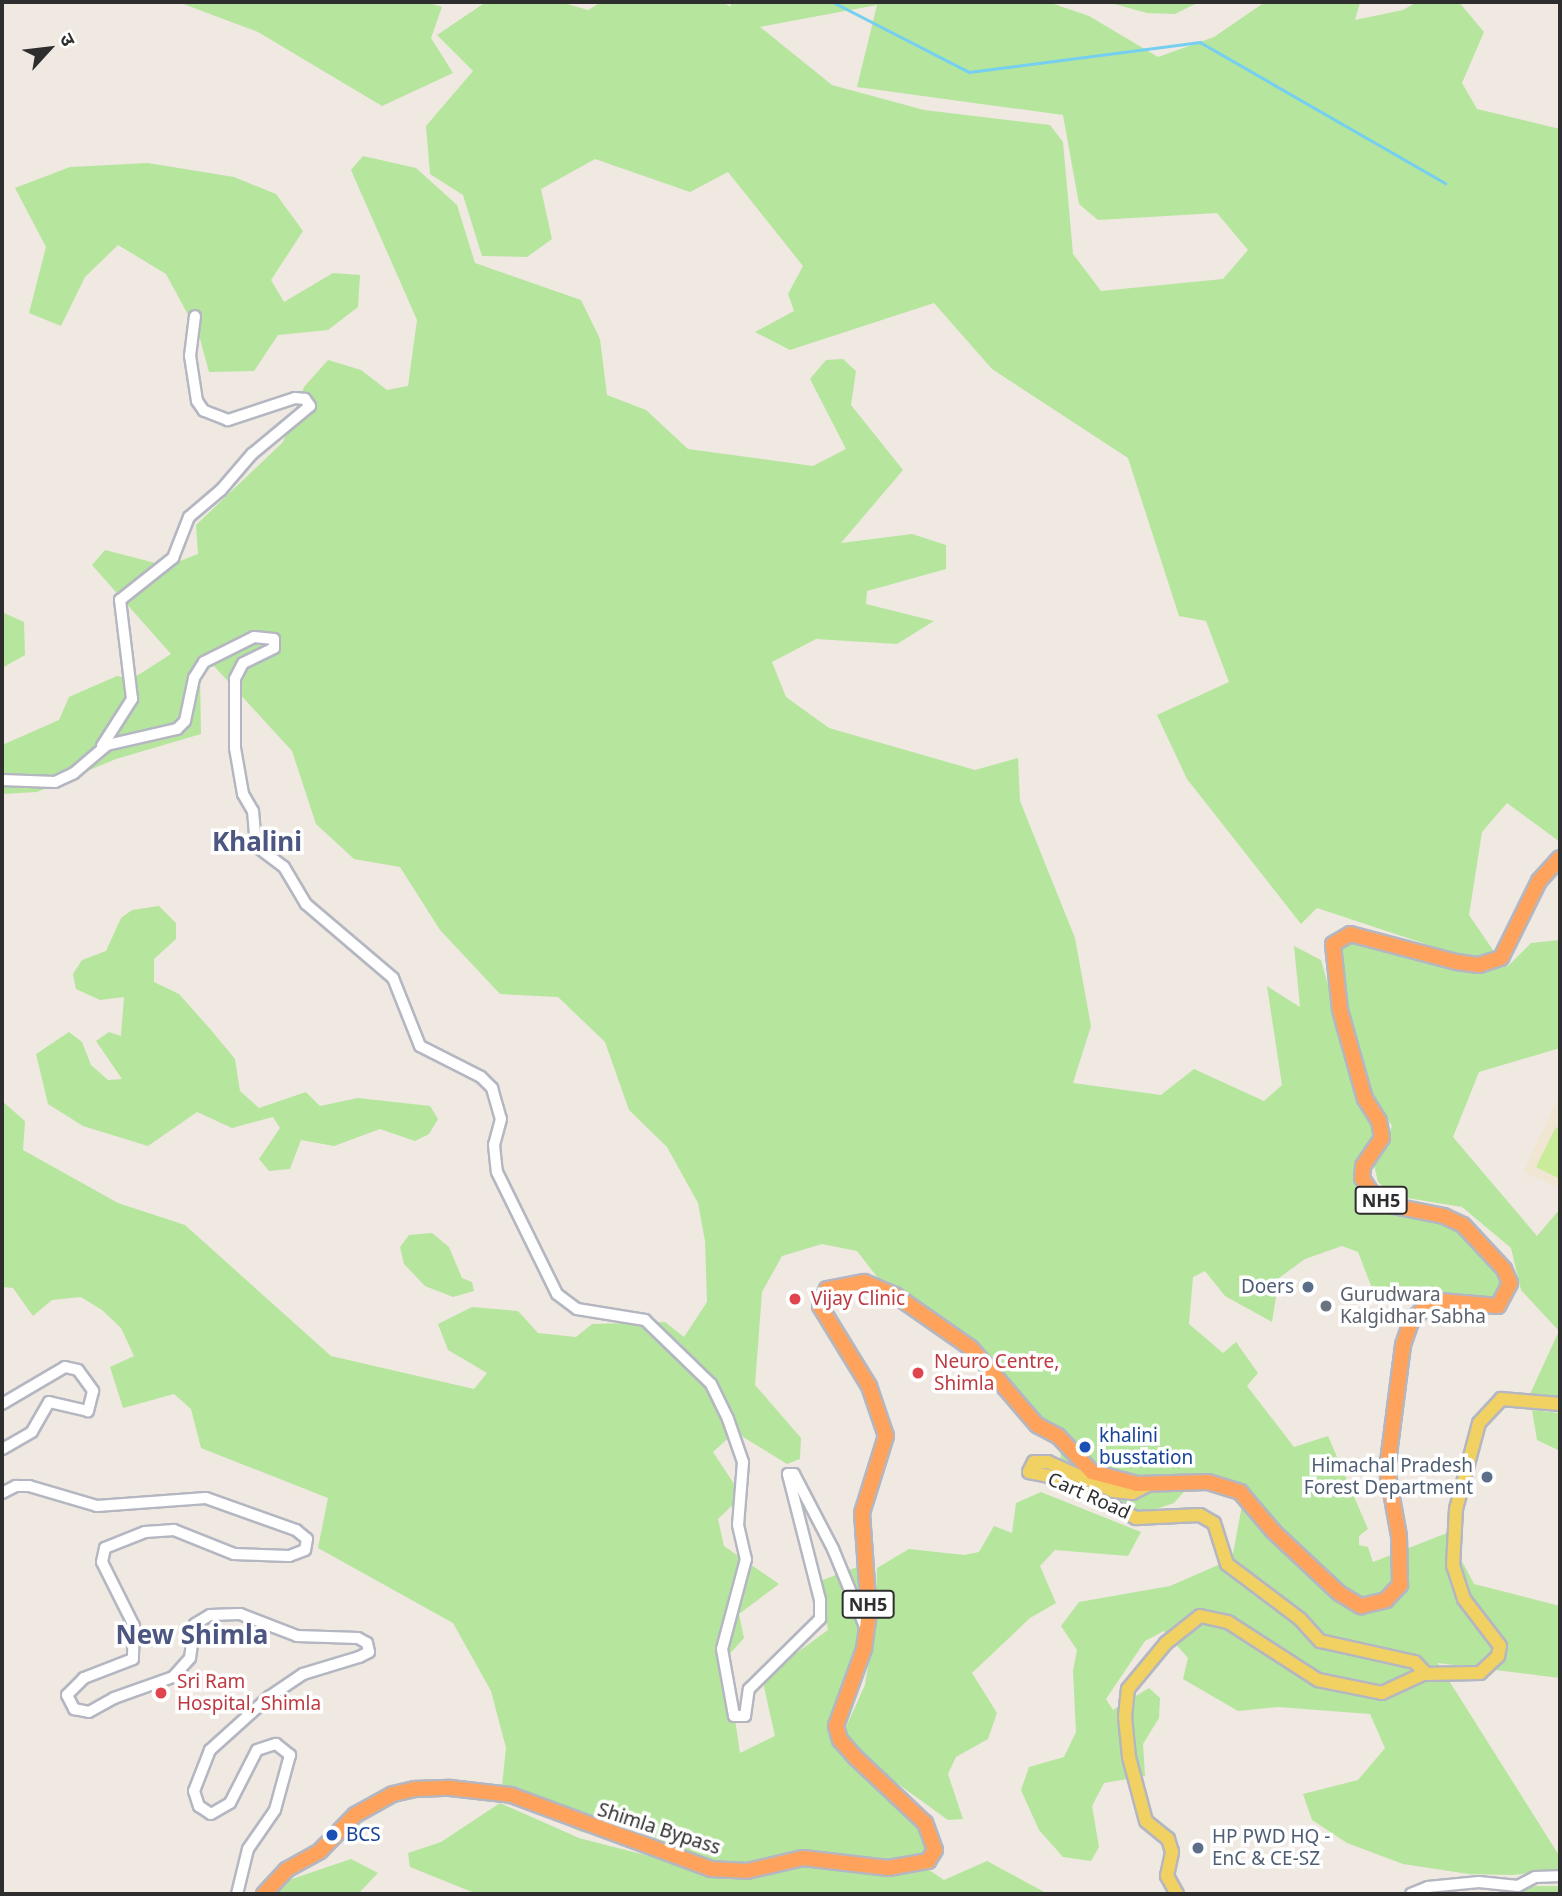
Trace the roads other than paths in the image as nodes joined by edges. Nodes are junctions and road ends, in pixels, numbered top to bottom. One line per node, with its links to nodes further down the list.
1 (195, 316): 2 (street)
2 (100, 749): 3 (street); 10 (street)
3 (2, 780)
4 (1560, 858): 8 (highway, Shimla Bypass / NH5)
5 (2, 1404): 7 (street)
6 (1560, 1404): 11 (main road, Cart Road)
7 (2, 1448)
8 (1150, 1484): 10 (highway, Shimla Bypass / NH5); 11 (main road, Cart Road)
9 (2, 1493): 13 (street)
10 (866, 1629): 14 (highway, Shimla Bypass / NH5)
11 (1426, 1674): 15 (main road, Cart Road)
12 (1560, 1876): 16 (street)
13 (237, 1894)
14 (264, 1894)
15 (1177, 1894)
16 (1411, 1894)

